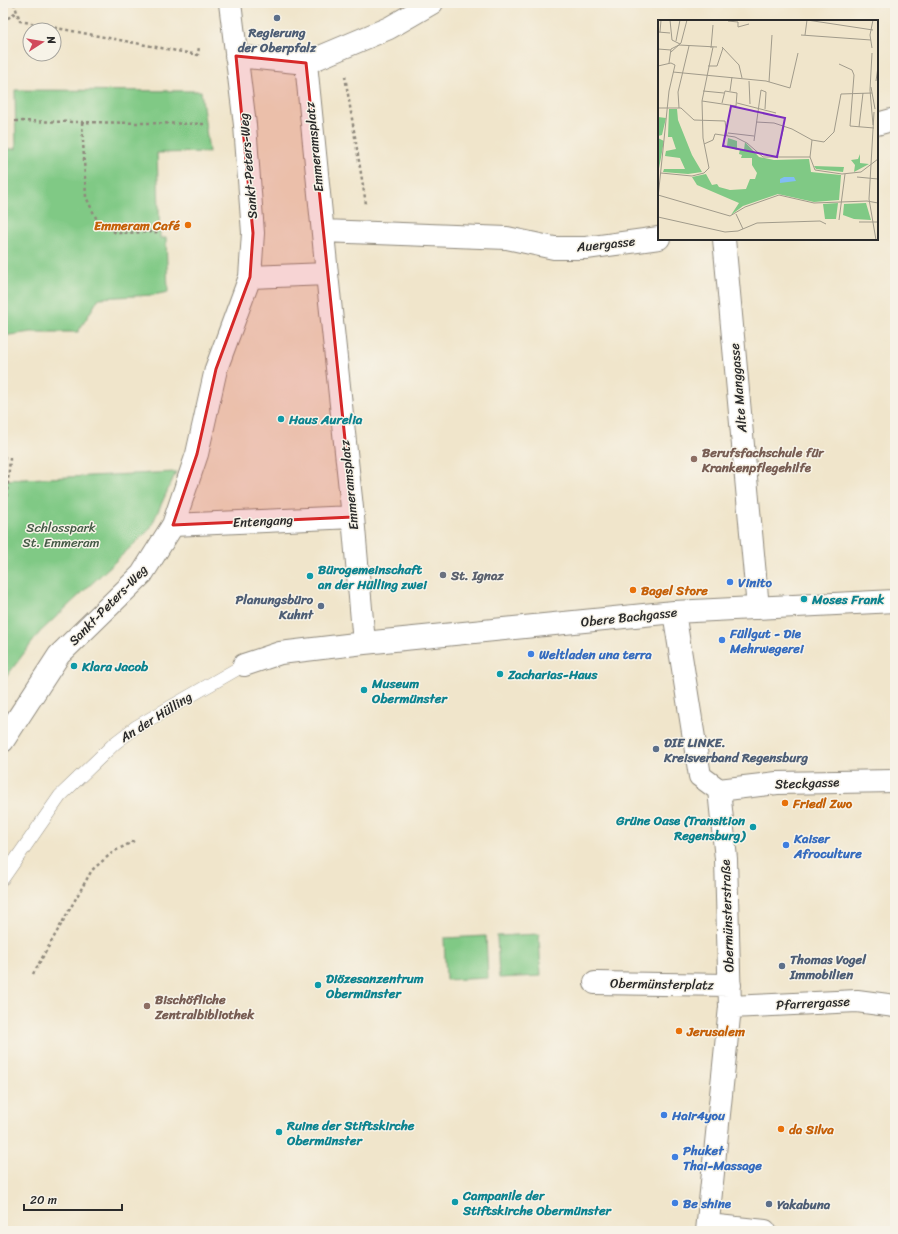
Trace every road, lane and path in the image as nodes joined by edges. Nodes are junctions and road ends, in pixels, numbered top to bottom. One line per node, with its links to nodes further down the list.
1 (14, 3): 4 (path)
2 (230, 3): 8 (street, Sankt-Peters-Weg)
3 (432, 3): 7 (street)
4 (16, 12): 5 (path); 6 (path)
5 (3, 22)
6 (199, 46)
7 (341, 48): 9 (street); 17 (path)
8 (236, 56): 9 (street); 21 (street, Sankt-Peters-Weg)
9 (306, 63): 15 (street, Emmeramsplatz)
10 (895, 119): 14 (street)
11 (15, 121): 12 (path)
12 (82, 122): 13 (path); 16 (path)
13 (206, 124)
14 (878, 124)
15 (323, 231): 17 (street); 20 (street, Emmeramsplatz)
16 (160, 232)
17 (370, 232): 18 (street, Auergasse)
18 (658, 238)
19 (724, 240): 27 (street, Alte Manggasse)
20 (327, 274): 21 (street); 23 (street, Emmeramsplatz)
21 (250, 276): 24 (street, Sankt-Peters-Weg)
22 (3, 457): 25 (path)
23 (353, 517): 24 (street, Entengang); 29 (street, Emmeramsplatz)
24 (173, 525): 31 (street, Sankt-Peters-Weg)
25 (3, 537)
26 (895, 601): 27 (street, Obere Bachgasse)
27 (758, 608): 28 (street, Obere Bachgasse)
28 (674, 612): 29 (street, Obere Bachgasse); 33 (street)
29 (364, 644): 30 (street, An der Hülling)
30 (244, 665): 35 (lane, An der Hülling)
31 (3, 741)
32 (895, 781): 33 (street, Steckgasse)
33 (719, 790): 38 (street, Obermünsterstraße)
34 (134, 841): 36 (path)
35 (3, 878)
36 (33, 974)
37 (595, 983): 38 (street, Obermünsterplatz)
38 (730, 985): 40 (street, Obermünsterstraße)
39 (895, 1006): 40 (street, Pfarrergasse)
40 (730, 1007): 41 (street, Obermünsterstraße)
41 (708, 1228): 42 (street)
42 (765, 1231)

